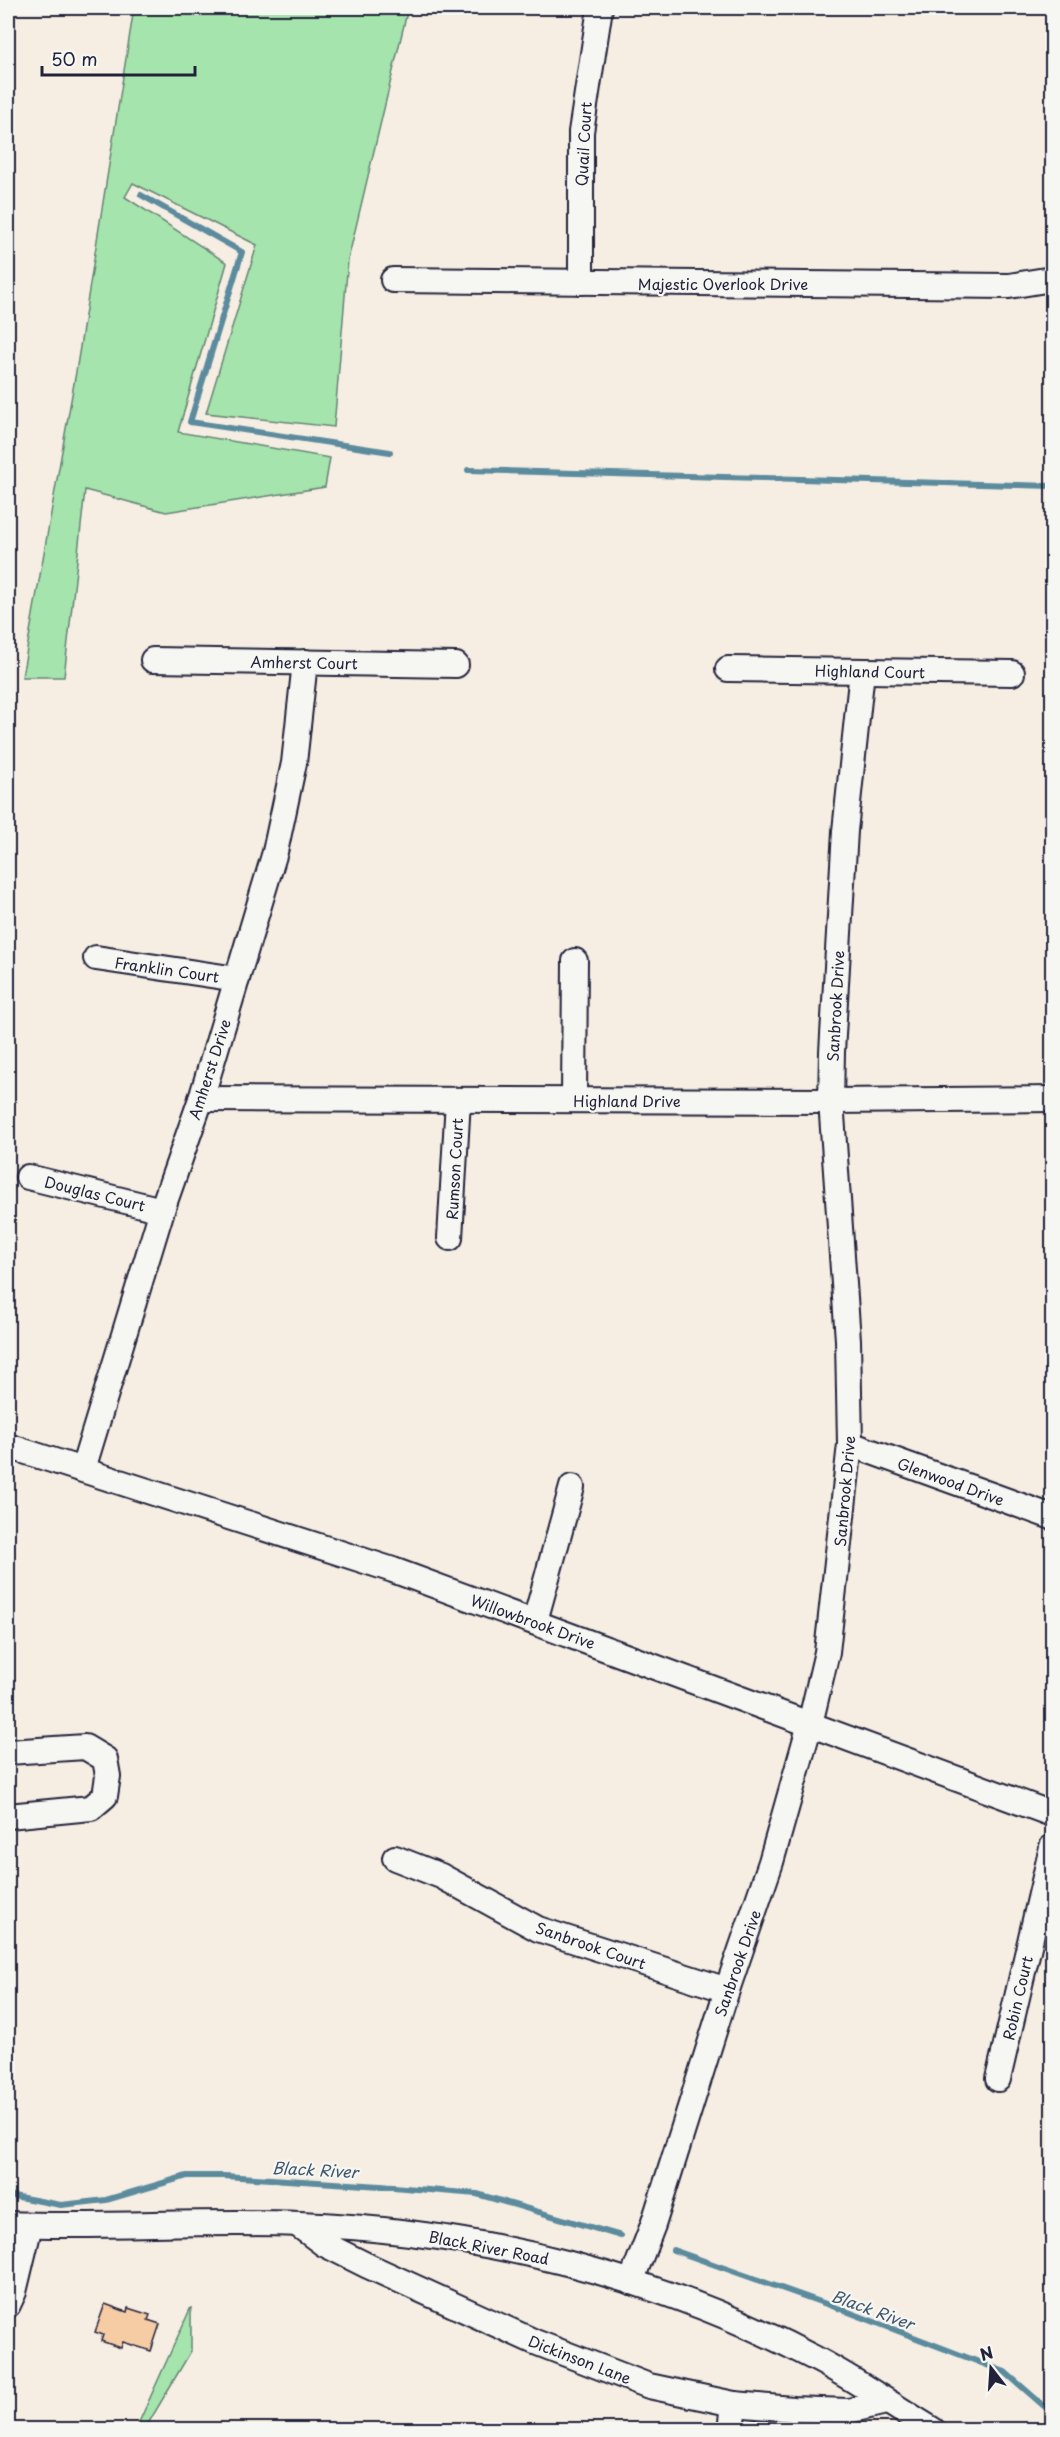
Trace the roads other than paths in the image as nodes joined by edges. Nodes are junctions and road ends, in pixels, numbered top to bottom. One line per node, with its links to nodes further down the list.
1 (600, 8): 4 (street, Quail Court)
2 (1053, 279): 4 (street, Majestic Overlook Drive)
3 (393, 280): 4 (street, Majestic Overlook Drive)
4 (580, 282)
5 (153, 660): 6 (street, Amherst Court)
6 (305, 662): 7 (street, Amherst Court); 13 (street, Amherst Drive)
7 (456, 665)
8 (728, 669): 9 (street, Highland Court)
9 (862, 671): 10 (street, Highland Court); 18 (street, Sanbrook Drive)
10 (1012, 673)
11 (96, 958): 13 (street, Franklin Court)
12 (575, 961): 17 (street)
13 (237, 979): 14 (street, Amherst Drive)
14 (201, 1099): 16 (street, Highland Drive); 20 (street, Amherst Drive)
15 (1053, 1099): 18 (street, Highland Drive)
16 (458, 1100): 17 (street, Highland Drive); 21 (street, Rumson Court)
17 (574, 1100): 18 (street, Highland Drive)
18 (831, 1101): 22 (street, Sanbrook Drive)
19 (28, 1177): 20 (street, Douglas Court)
20 (162, 1210): 24 (street, Amherst Drive)
21 (450, 1238)
22 (850, 1444): 26 (street, Glenwood Drive); 28 (street, Sanbrook Drive)
23 (8, 1446): 24 (street, Willowbrook Drive)
24 (83, 1469): 27 (street, Willowbrook Drive)
25 (572, 1487): 27 (street)
26 (1053, 1517)
27 (534, 1622): 28 (street, Willowbrook Drive)
28 (810, 1724): 30 (street, Willowbrook Drive); 34 (street, Sanbrook Drive)
29 (8, 1752): 31 (street)
30 (1053, 1814)
31 (8, 1816)
32 (1053, 1847): 35 (street, Robin Court)
33 (395, 1858): 34 (street, Sanbrook Court)
34 (727, 1990): 38 (street, Sanbrook Drive)
35 (998, 2079)
36 (297, 2224): 37 (street, Black River Road); 38 (street, Black River Road); 41 (street, Dickinson Lane)
37 (19, 2225): 39 (street)
38 (631, 2282): 40 (street, Black River Road)
39 (8, 2306)
40 (886, 2402): 41 (street, Dickinson Lane); 43 (street, Black River Road)
41 (734, 2404): 42 (street)
42 (731, 2430)
43 (933, 2430)

